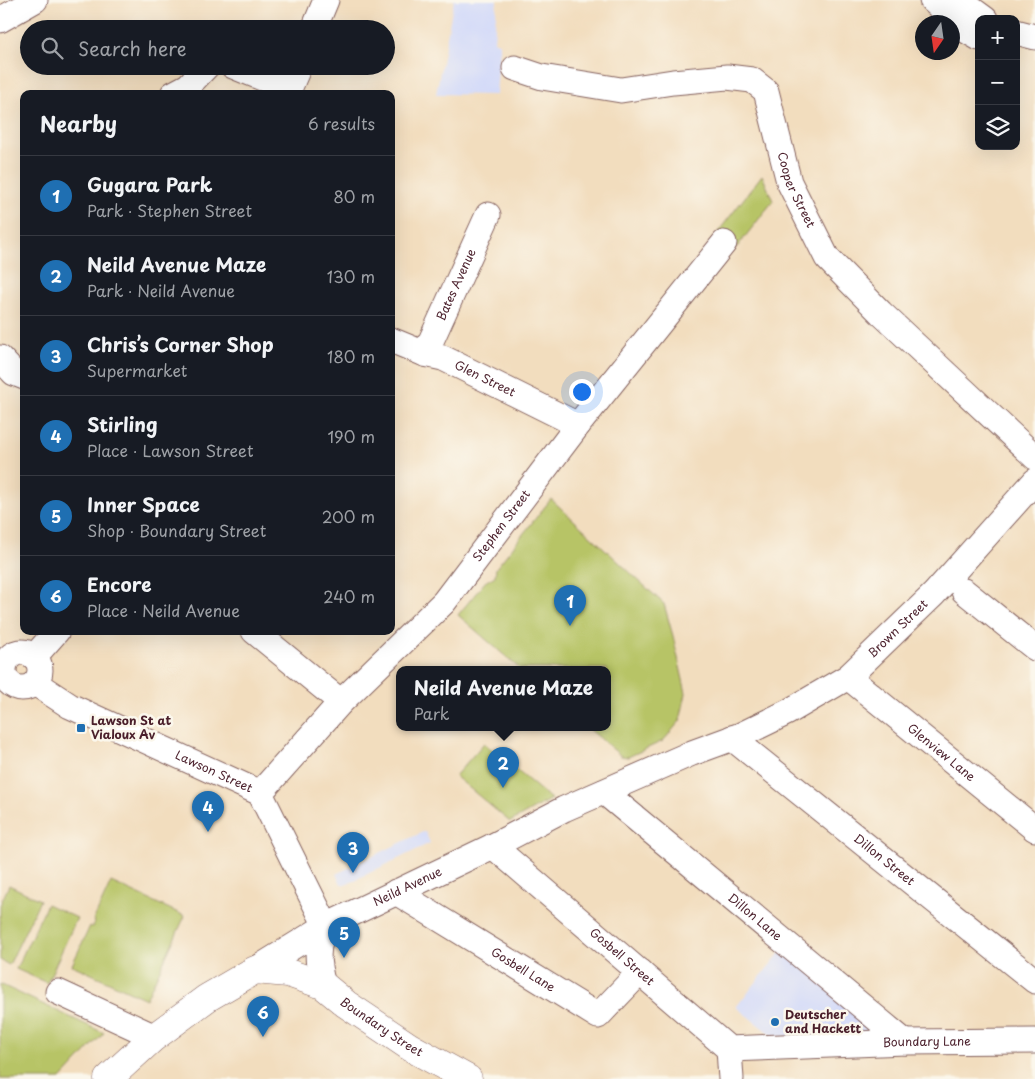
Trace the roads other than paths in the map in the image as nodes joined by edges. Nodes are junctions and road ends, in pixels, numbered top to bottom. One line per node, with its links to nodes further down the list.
1 (35, 0): 6 (street)
2 (326, 0): 7 (street)
3 (932, 0): 9 (street)
4 (958, 0): 5 (street)
5 (979, 15)
6 (0, 19)
7 (318, 20)
8 (1020, 33): 10 (street)
9 (975, 36)
10 (1035, 37)
11 (1020, 48): 12 (street)
12 (1035, 52)
13 (515, 68): 27 (street, Cooper Street)
14 (198, 75): 17 (street)
15 (253, 75): 18 (street)
16 (294, 75): 19 (street)
17 (180, 90)
18 (286, 90)
19 (288, 90)
20 (488, 215): 23 (street, Bates Avenue)
21 (724, 243): 26 (street, Stephen Street)
22 (395, 342): 23 (street, Glen Street)
23 (425, 354): 26 (street, Glen Street)
24 (0, 358): 25 (street)
25 (20, 375)
26 (578, 425): 37 (street, Stephen Street)
27 (1035, 457)
28 (1035, 481): 35 (street, Brown Street)
29 (964, 591): 32 (street)
30 (53, 635): 34 (street)
31 (259, 635): 37 (street)
32 (1035, 648)
33 (3, 657): 34 (street); 36 (street)
34 (34, 657): 36 (street)
35 (848, 677): 38 (street, Brown Street); 41 (street, Glenview Lane)
36 (16, 688): 40 (street, Lawson Street)
37 (341, 702): 40 (street, Stephen Street)
38 (732, 738): 39 (street, Neild Avenue); 47 (street, Dillon Street)
39 (604, 792): 42 (street, Neild Avenue); 52 (street, Dillon Lane)
40 (260, 793): 44 (street, Lawson Street)
41 (1035, 829)
42 (493, 846): 43 (street, Neild Avenue); 46 (street, Gosbell Street)
43 (396, 892): 44 (street, Neild Avenue); 46 (street, Gosbell Lane)
44 (326, 926): 45 (street, Neild Avenue); 48 (street)
45 (254, 970): 48 (main road, Boundary Street); 50 (main road, Neild Avenue)
46 (640, 972): 53 (street, Gosbell Street)
47 (1035, 981)
48 (323, 985): 55 (main road, Boundary Street)
49 (58, 992): 50 (street)
50 (155, 1037): 54 (main road, Neild Avenue)
51 (1035, 1041): 52 (street, Boundary Lane)
52 (905, 1042): 53 (street, Boundary Lane)
53 (728, 1049): 56 (street)
54 (108, 1079)
55 (468, 1079)
56 (730, 1079)

